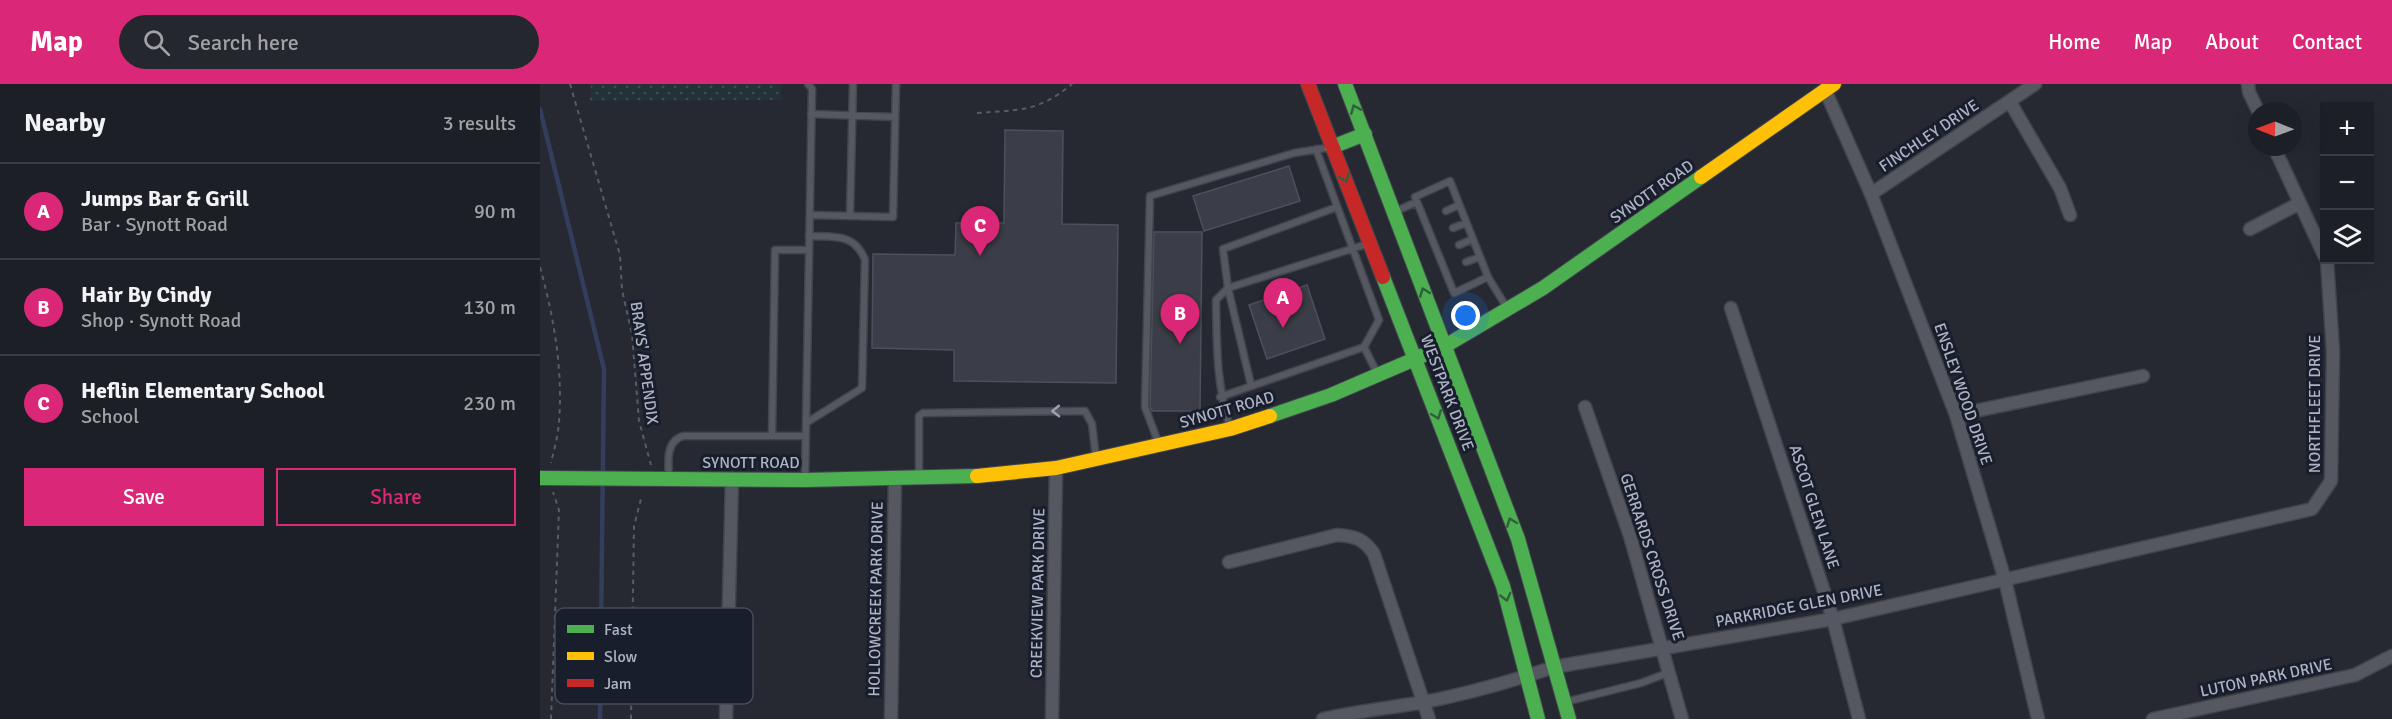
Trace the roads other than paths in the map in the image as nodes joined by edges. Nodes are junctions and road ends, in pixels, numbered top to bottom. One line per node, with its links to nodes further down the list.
1 (808, 84): 11 (lane)
2 (853, 84): 12 (lane)
3 (896, 84): 13 (lane)
4 (1308, 84): 15 (street, WESTPARK DRIVE)
5 (1345, 84): 14 (street, WESTPARK DRIVE, one-way to 5)
6 (2034, 84): 9 (street, FINCHLEY DRIVE)
7 (2248, 84): 10 (street)
8 (1829, 87): 18 (street, ENSLEY WOOD DRIVE); 52 (street, SYNOTT ROAD)
9 (2010, 102): 18 (street, FINCHLEY DRIVE); 26 (street)
10 (2254, 102)
11 (812, 114): 12 (lane); 25 (lane)
12 (853, 116): 13 (lane); 27 (lane)
13 (895, 117): 27 (lane)
14 (1365, 134): 15 (street); 24 (street, WESTPARK DRIVE)
15 (1332, 147): 16 (lane); 37 (street, WESTPARK DRIVE, one-way to 37)
16 (1316, 149): 22 (lane); 66 (lane)
17 (2278, 156): 20 (street)
18 (1871, 194): 61 (street, ENSLEY WOOD DRIVE)
19 (1418, 202): 21 (lane); 24 (lane); 29 (lane)
20 (2300, 203): 32 (street); 39 (street)
21 (1459, 205): 23 (lane); 30 (lane)
22 (1337, 207): 40 (lane); 50 (lane)
23 (1446, 211)
24 (1394, 212): 53 (street, WESTPARK DRIVE, one-way to 24)
25 (810, 215): 27 (lane); 34 (lane)
26 (2070, 215)
27 (850, 216)
28 (1432, 216): 29 (lane)
29 (1425, 219): 35 (lane)
30 (1466, 223): 31 (lane); 36 (lane)
31 (1453, 228)
32 (2250, 229)
33 (1439, 233): 35 (lane)
34 (809, 236): 41 (lane); 62 (lane)
35 (1431, 236): 43 (lane)
36 (1473, 239): 38 (lane); 44 (lane)
37 (1371, 243): 40 (lane); 55 (street, WESTPARK DRIVE)
38 (1459, 245)
39 (2320, 245)
40 (1352, 249): 50 (lane); 54 (lane)
41 (809, 250): 62 (lane); 64 (lane)
42 (1446, 251): 43 (lane)
43 (1438, 254): 48 (lane)
44 (1480, 257): 45 (lane); 49 (lane)
45 (1466, 262)
46 (2327, 264): 75 (street, NORTHFLEET DRIVE)
47 (1452, 268): 48 (lane)
48 (1445, 271): 49 (lane)
49 (1488, 277): 52 (lane)
50 (1228, 288): 58 (lane); 59 (lane)
51 (1731, 308): 79 (street, ASCOT GLEN LANE)
52 (1508, 309): 53 (street, SYNOTT ROAD)
53 (1445, 346): 55 (street, SYNOTT ROAD); 82 (street, WESTPARK DRIVE, one-way to 53)
54 (1364, 347): 56 (lane); 58 (lane)
55 (1417, 360): 56 (street, SYNOTT ROAD); 84 (street, WESTPARK DRIVE, one-way to 84)
56 (1378, 375): 63 (street, SYNOTT ROAD)
57 (2143, 376): 61 (street)
58 (1251, 385): 59 (lane)
59 (1220, 397): 63 (lane)
60 (1585, 407): 80 (street, GERRARDS CROSS DRIVE)
61 (1956, 415): 77 (street, ENSLEY WOOD DRIVE)
62 (806, 423): 65 (lane)
63 (1230, 429): 66 (street, SYNOTT ROAD)
64 (772, 436): 65 (lane); 73 (lane)
65 (806, 436): 74 (lane)
66 (1160, 446): 67 (street, SYNOTT ROAD)
67 (1096, 459): 68 (street, SYNOTT ROAD); 72 (lane, one-way to 72)
68 (1056, 468): 72 (street, SYNOTT ROAD); 90 (street, CREEKVIEW PARK DRIVE)
69 (540, 478): 73 (street, SYNOTT ROAD)
70 (732, 479): 73 (street, SYNOTT ROAD); 74 (street, SYNOTT ROAD); 78 (street)
71 (895, 479): 72 (street, SYNOTT ROAD); 74 (street, SYNOTT ROAD); 89 (street, HOLLOWCREEK PARK DRIVE)
72 (919, 479)
73 (669, 480)
74 (805, 480)
75 (2280, 517): 77 (street, PARKRIDGE GLEN DRIVE)
76 (1229, 562): 85 (street)
77 (2005, 580): 79 (street, PARKRIDGE GLEN DRIVE); 97 (street, ENSLEY WOOD DRIVE)
78 (729, 608)
79 (1833, 619): 80 (street, PARKRIDGE GLEN DRIVE); 96 (street, ASCOT GLEN LANE)
80 (1664, 648): 82 (street, PARKRIDGE GLEN DRIVE); 83 (street, GERRARDS CROSS DRIVE)
81 (2387, 658): 98 (street, LUTON PARK DRIVE)
82 (1554, 667): 84 (street, PARKRIDGE GLEN DRIVE); 86 (street, WESTPARK DRIVE)
83 (1670, 672): 86 (lane); 95 (street, GERRARDS CROSS DRIVE)
84 (1527, 676): 85 (street, PARKRIDGE GLEN DRIVE); 93 (street, WESTPARK DRIVE)
85 (1425, 702): 91 (street, PARKRIDGE GLEN DRIVE); 92 (street)
86 (1564, 702): 94 (street, WESTPARK DRIVE)
87 (726, 704): 88 (street)
88 (726, 719)
89 (891, 719)
90 (1052, 719)
91 (1323, 719)
92 (1429, 719)
93 (1538, 719)
94 (1569, 719)
95 (1682, 719)
96 (1859, 719)
97 (2038, 719)
98 (2154, 719)

